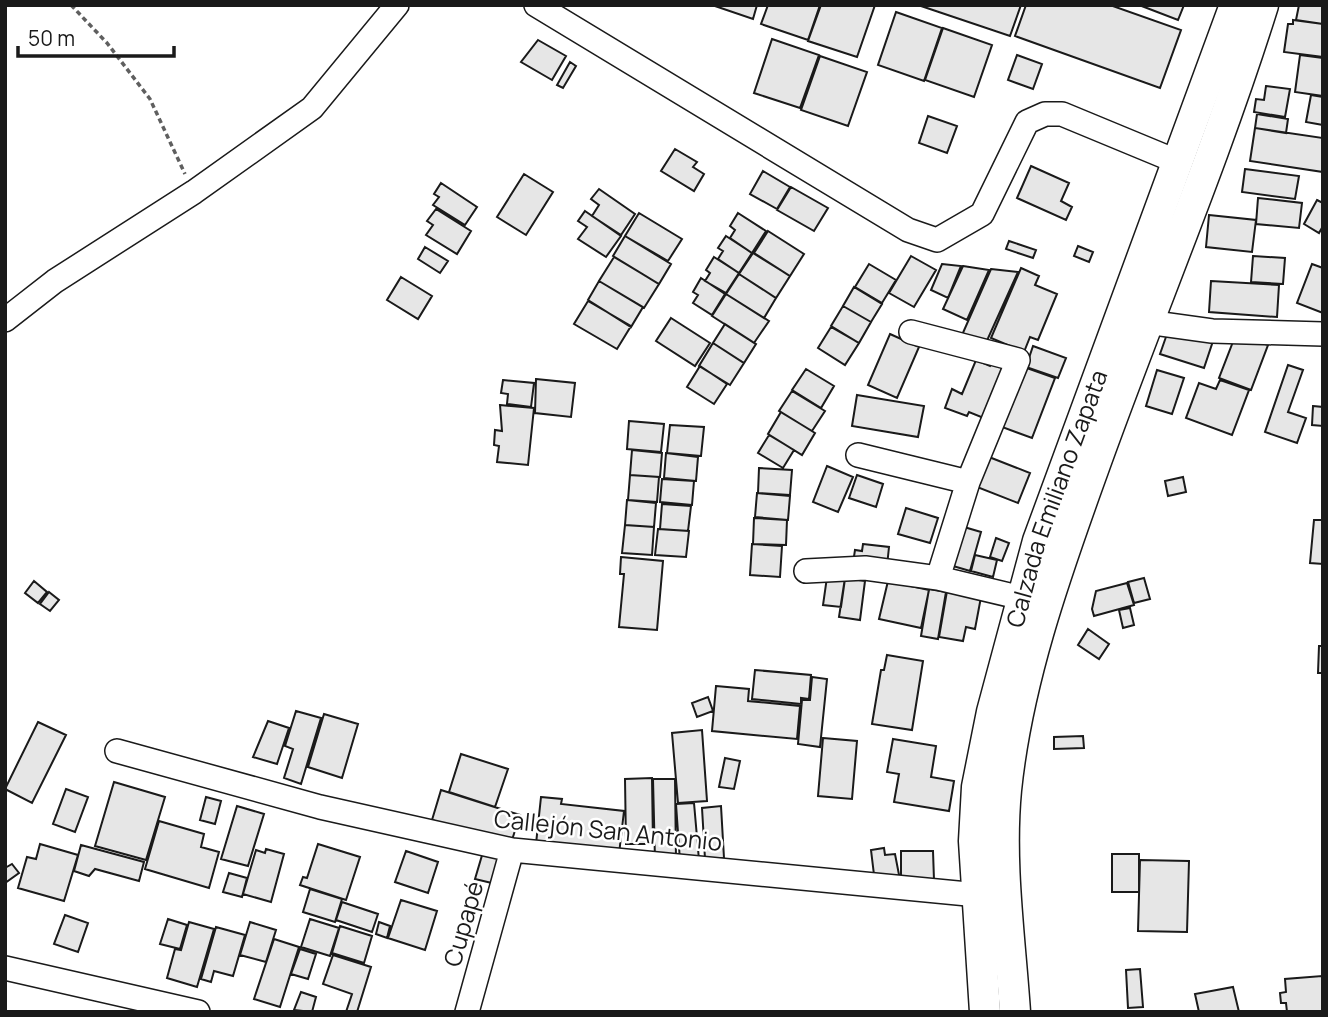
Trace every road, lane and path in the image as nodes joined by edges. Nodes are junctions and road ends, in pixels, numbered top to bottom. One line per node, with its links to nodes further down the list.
1 (71, 5): 7 (path)
2 (397, 5): 7 (street)
3 (536, 5): 6 (street)
4 (1235, 5): 6 (main road, Calzada Emiliano Zapata)
5 (1263, 5): 9 (main road, Calzada Emiliano Zapata)
6 (1178, 162): 16 (main road, Calzada Emiliano Zapata)
7 (194, 192): 8 (street)
8 (5, 320)
9 (1147, 321): 11 (street); 25 (main road, Calzada Emiliano Zapata)
10 (911, 332): 13 (street)
11 (1323, 334)
12 (859, 455): 13 (street)
13 (968, 482): 15 (street)
14 (806, 571): 15 (street)
15 (938, 578): 16 (street)
16 (1022, 598): 19 (main road, Calzada Emiliano Zapata)
17 (117, 751): 18 (street, Callejón San Antonio)
18 (512, 850): 19 (street, Callejón San Antonio); 23 (street, Cupapé)
19 (978, 895): 24 (main road, Calzada Emiliano Zapata)
20 (5, 968): 21 (street)
21 (116, 1003): 22 (street)
22 (198, 1012)
23 (467, 1012)
24 (985, 1012)
25 (1015, 1012)

